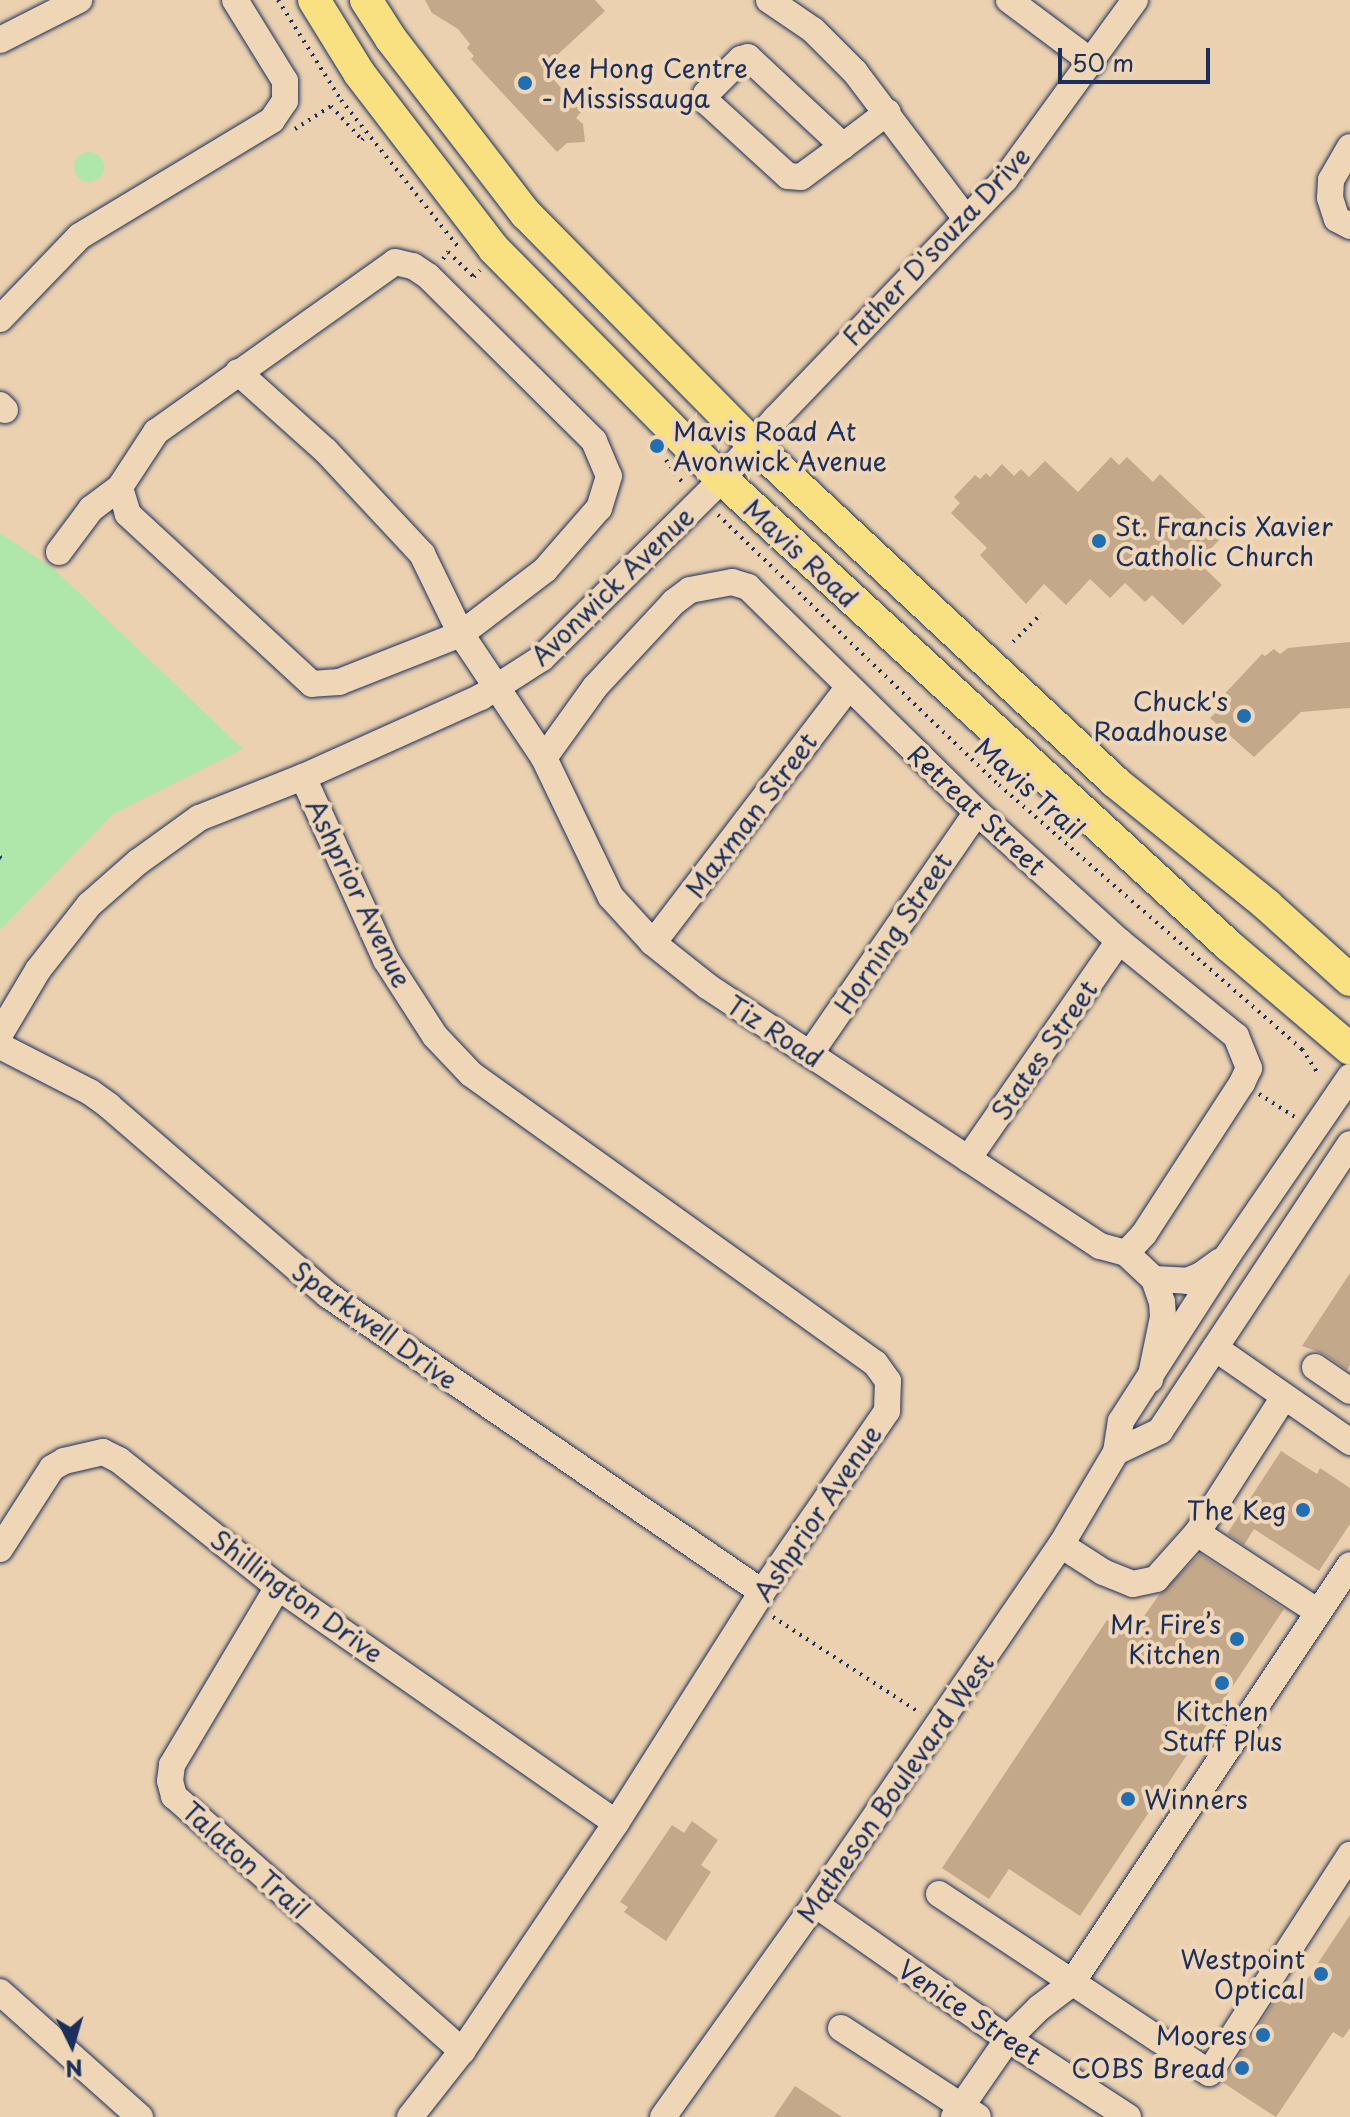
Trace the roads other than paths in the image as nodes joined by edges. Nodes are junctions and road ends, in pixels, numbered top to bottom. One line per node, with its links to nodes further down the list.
1 (79, 0): 8 (street)
2 (235, 0): 15 (street)
3 (314, 0): 18 (main road, Mavis Road)
4 (366, 0): 17 (main road, Mavis Road)
5 (769, 0): 10 (street)
6 (1009, 0): 9 (street)
7 (1135, 0): 9 (street, Father D'souza Drive)
8 (0, 40)
9 (1092, 62): 13 (street, Father D'souza Drive)
10 (888, 112): 11 (street); 13 (street)
11 (843, 146): 11 (street)
12 (1350, 147): 14 (street)
13 (966, 219): 17 (street, Father D'souza Drive)
14 (1350, 226)
15 (0, 319)
16 (238, 372): 19 (street); 21 (street, Tiz Road); 21 (street)
17 (753, 444): 18 (street, Father D'souza Drive); 29 (main road, Mavis Road)
18 (722, 479): 22 (street, Avonwick Avenue); 32 (main road, Mavis Road)
19 (120, 487): 20 (street); 21 (street)
20 (59, 552)
21 (461, 634): 22 (street, Tiz Road)
22 (496, 686): 24 (street, Tiz Road); 25 (street, Avonwick Avenue)
23 (849, 687): 24 (street, Retreat Street); 26 (street, Retreat Street); 28 (street, Maxman Street)
24 (544, 758): 28 (street, Tiz Road)
25 (303, 777): 30 (street, Avonwick Avenue); 53 (street, Ashprior Avenue)
26 (977, 812): 27 (street, Retreat Street); 33 (street, Horning Street)
27 (1119, 941): 36 (street, States Street); 37 (street, Retreat Street)
28 (653, 943): 33 (street, Tiz Road)
29 (1350, 980)
30 (0, 1034)
31 (0, 1046): 53 (street, Sparkwell Drive)
32 (1350, 1049)
33 (810, 1054): 36 (street, Tiz Road)
34 (1350, 1077): 38 (street, Matheson Boulevard West)
35 (1350, 1144): 40 (street)
36 (968, 1159): 37 (street, Tiz Road)
37 (1126, 1253): 39 (street, Tiz Road)
38 (1228, 1255): 39 (street); 42 (street, Matheson Boulevard West)
39 (1154, 1279): 42 (street)
40 (1215, 1348): 44 (street); 47 (street)
41 (1315, 1367): 43 (street)
42 (1150, 1380): 47 (street, Matheson Boulevard West)
43 (1350, 1393): 45 (street)
44 (1284, 1397): 45 (street); 48 (street)
45 (1328, 1427): 46 (street)
46 (1350, 1442)
47 (1116, 1452): 49 (street, Matheson Boulevard West)
48 (1197, 1533): 49 (street); 54 (street)
49 (1061, 1545): 58 (street, Matheson Boulevard West)
50 (0, 1549): 52 (street, Shillington Drive)
51 (1350, 1565): 54 (street)
52 (278, 1587): 55 (street, Shillington Drive); 63 (street, Talaton Trail)
53 (758, 1598): 55 (street, Ashprior Avenue)
54 (1318, 1612): 59 (street)
55 (616, 1823): 63 (street, Ashprior Avenue)
56 (1350, 1855): 59 (street)
57 (939, 1894): 59 (street)
58 (815, 1904): 62 (street, Venice Street); 67 (street, Matheson Boulevard West)
59 (1071, 1984): 62 (street)
60 (0, 1992): 65 (street)
61 (841, 2028): 64 (street)
62 (1008, 2039): 64 (street); 68 (street, Venice Street)
63 (462, 2051): 66 (street, Ashprior Avenue)
64 (965, 2113)
65 (140, 2117)
66 (410, 2117)
67 (663, 2117)
68 (1128, 2117)

